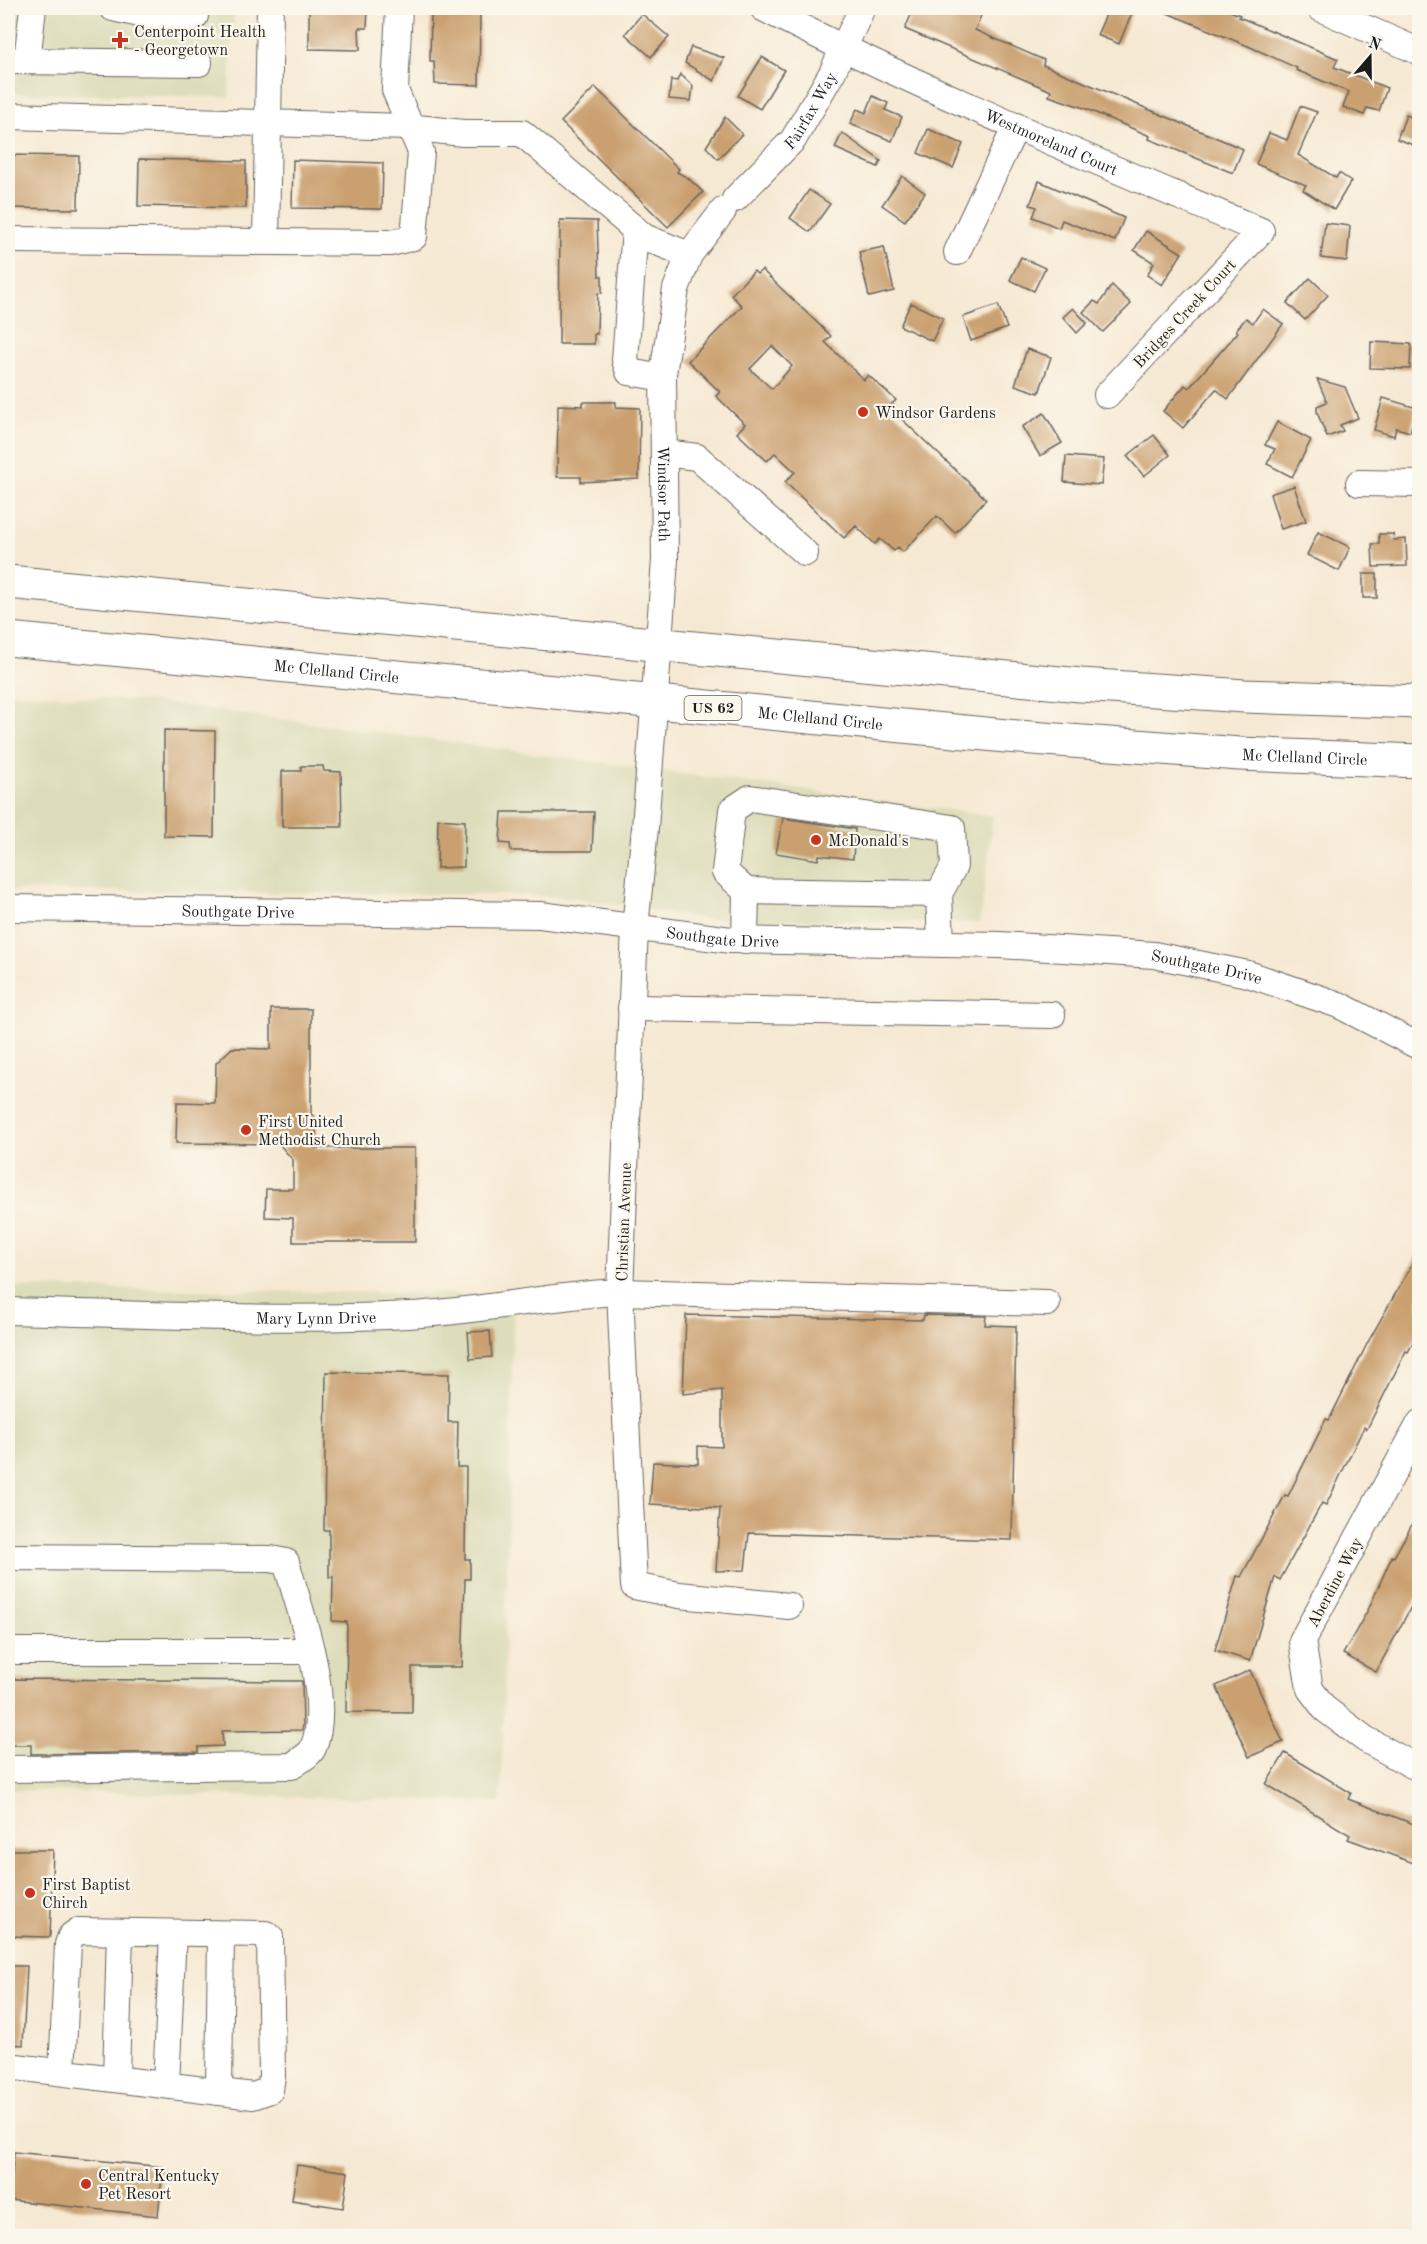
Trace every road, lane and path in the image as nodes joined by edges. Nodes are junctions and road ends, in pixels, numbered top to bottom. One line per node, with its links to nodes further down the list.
1 (33, 8): 11 (street)
2 (113, 8): 3 (street)
3 (196, 8)
4 (270, 8): 14 (street)
5 (399, 8): 16 (street)
6 (763, 8): 9 (street, Westmoreland Court)
7 (862, 8): 9 (street, Fairfax Way)
8 (1320, 8): 10 (street)
9 (844, 49): 15 (street, Westmoreland Court); 22 (street, Fairfax Way)
10 (1419, 52)
11 (17, 61): 12 (street)
12 (199, 63)
13 (8, 116): 14 (street)
14 (268, 124): 16 (street); 20 (street)
15 (1016, 126): 18 (street, Westmoreland Court); 21 (street)
16 (408, 127): 17 (street); 20 (street)
17 (635, 230): 22 (street); 24 (street)
18 (1261, 231): 25 (street, Bridges Creek Court)
19 (8, 240): 20 (street)
20 (266, 241)
21 (957, 252)
22 (688, 255): 23 (street, Fairfax Way)
23 (676, 289): 24 (street, Windsor Path)
24 (663, 378): 26 (street, Windsor Path)
25 (1107, 395)
26 (664, 453): 29 (street); 32 (street, Windsor Path)
27 (1359, 483): 28 (street)
28 (1419, 484)
29 (805, 553)
30 (8, 582): 32 (highway)
31 (8, 639): 33 (highway, Mc Clelland Circle / US 62)
32 (660, 645): 33 (street, Windsor Path); 34 (highway)
33 (654, 702): 35 (highway, Mc Clelland Circle / US 62); 39 (street, Christian Avenue)
34 (1419, 702)
35 (1419, 761)
36 (746, 891): 37 (street); 37 (street); 40 (street)
37 (939, 894): 41 (street)
38 (8, 908): 39 (street, Southgate Drive)
39 (635, 928): 40 (street, Southgate Drive); 42 (street, Christian Avenue)
40 (745, 940): 41 (street, Southgate Drive)
41 (941, 944): 44 (street, Southgate Drive)
42 (631, 1008): 43 (street); 45 (street, Christian Avenue)
43 (1052, 1016)
44 (1419, 1047)
45 (621, 1292): 46 (street, Mary Lynn Drive); 47 (street, Mary Lynn Drive); 50 (street, Christian Avenue)
46 (1047, 1303)
47 (8, 1311)
48 (1419, 1423): 53 (street, Aberdine Way)
49 (8, 1557): 52 (street)
50 (789, 1606)
51 (8, 1651): 52 (street)
52 (311, 1651): 54 (street)
53 (1419, 1766)
54 (8, 1769)
55 (120, 1932): 56 (street); 59 (street); 60 (street)
56 (173, 1933): 57 (street); 61 (street)
57 (221, 1934): 62 (street); 62 (street)
58 (8, 2066): 59 (street)
59 (62, 2072): 60 (street)
60 (116, 2079): 61 (street)
61 (166, 2085): 62 (street)
62 (219, 2091)

